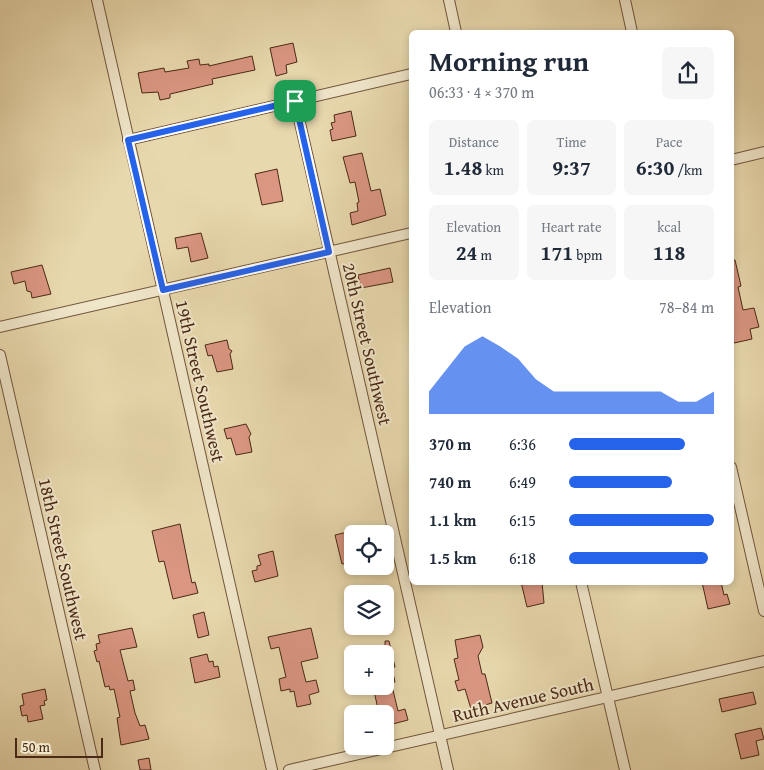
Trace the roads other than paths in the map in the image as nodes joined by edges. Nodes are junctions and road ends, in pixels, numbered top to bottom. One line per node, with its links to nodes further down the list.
1 (96, 0): 8 (street, 19th Street Southwest)
2 (449, 0): 4 (street)
3 (625, 0): 5 (street)
4 (456, 30)
5 (632, 30)
6 (409, 74): 7 (street)
7 (295, 101): 8 (street); 12 (street, 20th Street Southwest)
8 (128, 140): 13 (street, 19th Street Southwest)
9 (764, 152): 10 (street)
10 (734, 159)
11 (409, 233): 12 (street)
12 (329, 252): 13 (street); 21 (street, 20th Street Southwest)
13 (163, 290): 14 (street); 23 (street, 19th Street Southwest)
14 (0, 327)
15 (0, 355): 22 (street, 18th Street Southwest)
16 (734, 480): 18 (street)
17 (582, 585): 20 (street)
18 (764, 611)
19 (764, 661): 20 (street, Ruth Avenue South)
20 (608, 697): 21 (street, Ruth Avenue South); 26 (street)
21 (440, 735): 24 (street, Ruth Avenue South); 25 (street, 20th Street Southwest)
22 (95, 770)
23 (272, 770)
24 (289, 770)
25 (448, 770)
26 (625, 770)

